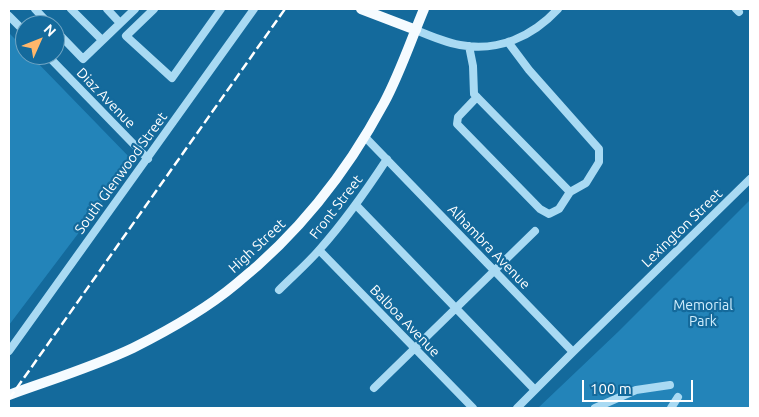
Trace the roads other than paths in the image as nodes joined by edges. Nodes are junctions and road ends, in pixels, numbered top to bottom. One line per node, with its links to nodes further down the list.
1 (70, 9): 13 (street)
2 (107, 9): 10 (street)
3 (135, 9): 10 (street)
4 (154, 9): 5 (street)
5 (221, 9)
6 (254, 9): 19 (street, South Glenwood Street)
7 (360, 9): 11 (main road)
8 (424, 9): 11 (main road, High Street)
9 (558, 9): 14 (street)
10 (120, 23): 13 (street)
11 (416, 30): 15 (street); 18 (main road, High Street)
12 (65, 40): 13 (street)
13 (102, 40)
14 (508, 42): 15 (street); 22 (street)
15 (469, 46): 17 (street)
16 (57, 65): 19 (street, Diaz Avenue)
17 (477, 97): 22 (street); 22 (street)
18 (364, 137): 20 (street); 35 (main road, High Street)
19 (148, 159): 30 (street, South Glenwood Street)
20 (387, 159): 23 (street, Front Street); 26 (street, Alhambra Avenue)
21 (750, 179): 31 (street, Lexington Street)
22 (570, 192)
23 (356, 206): 25 (street, Front Street); 28 (street)
24 (534, 231): 26 (street)
25 (319, 250): 27 (street, Front Street); 29 (street, Balboa Avenue)
26 (494, 270): 28 (street); 31 (street, Alhambra Avenue)
27 (279, 290)
28 (456, 308): 29 (street); 34 (street)
29 (414, 348): 33 (street); 37 (street, Balboa Avenue)
30 (9, 351)
31 (574, 352): 34 (street, Lexington Street)
32 (670, 385): 39 (street)
33 (374, 388)
34 (535, 390): 38 (street, Lexington Street)
35 (9, 395)
36 (678, 397): 40 (street)
37 (473, 408)
38 (517, 408)
39 (594, 408)
40 (671, 408)

